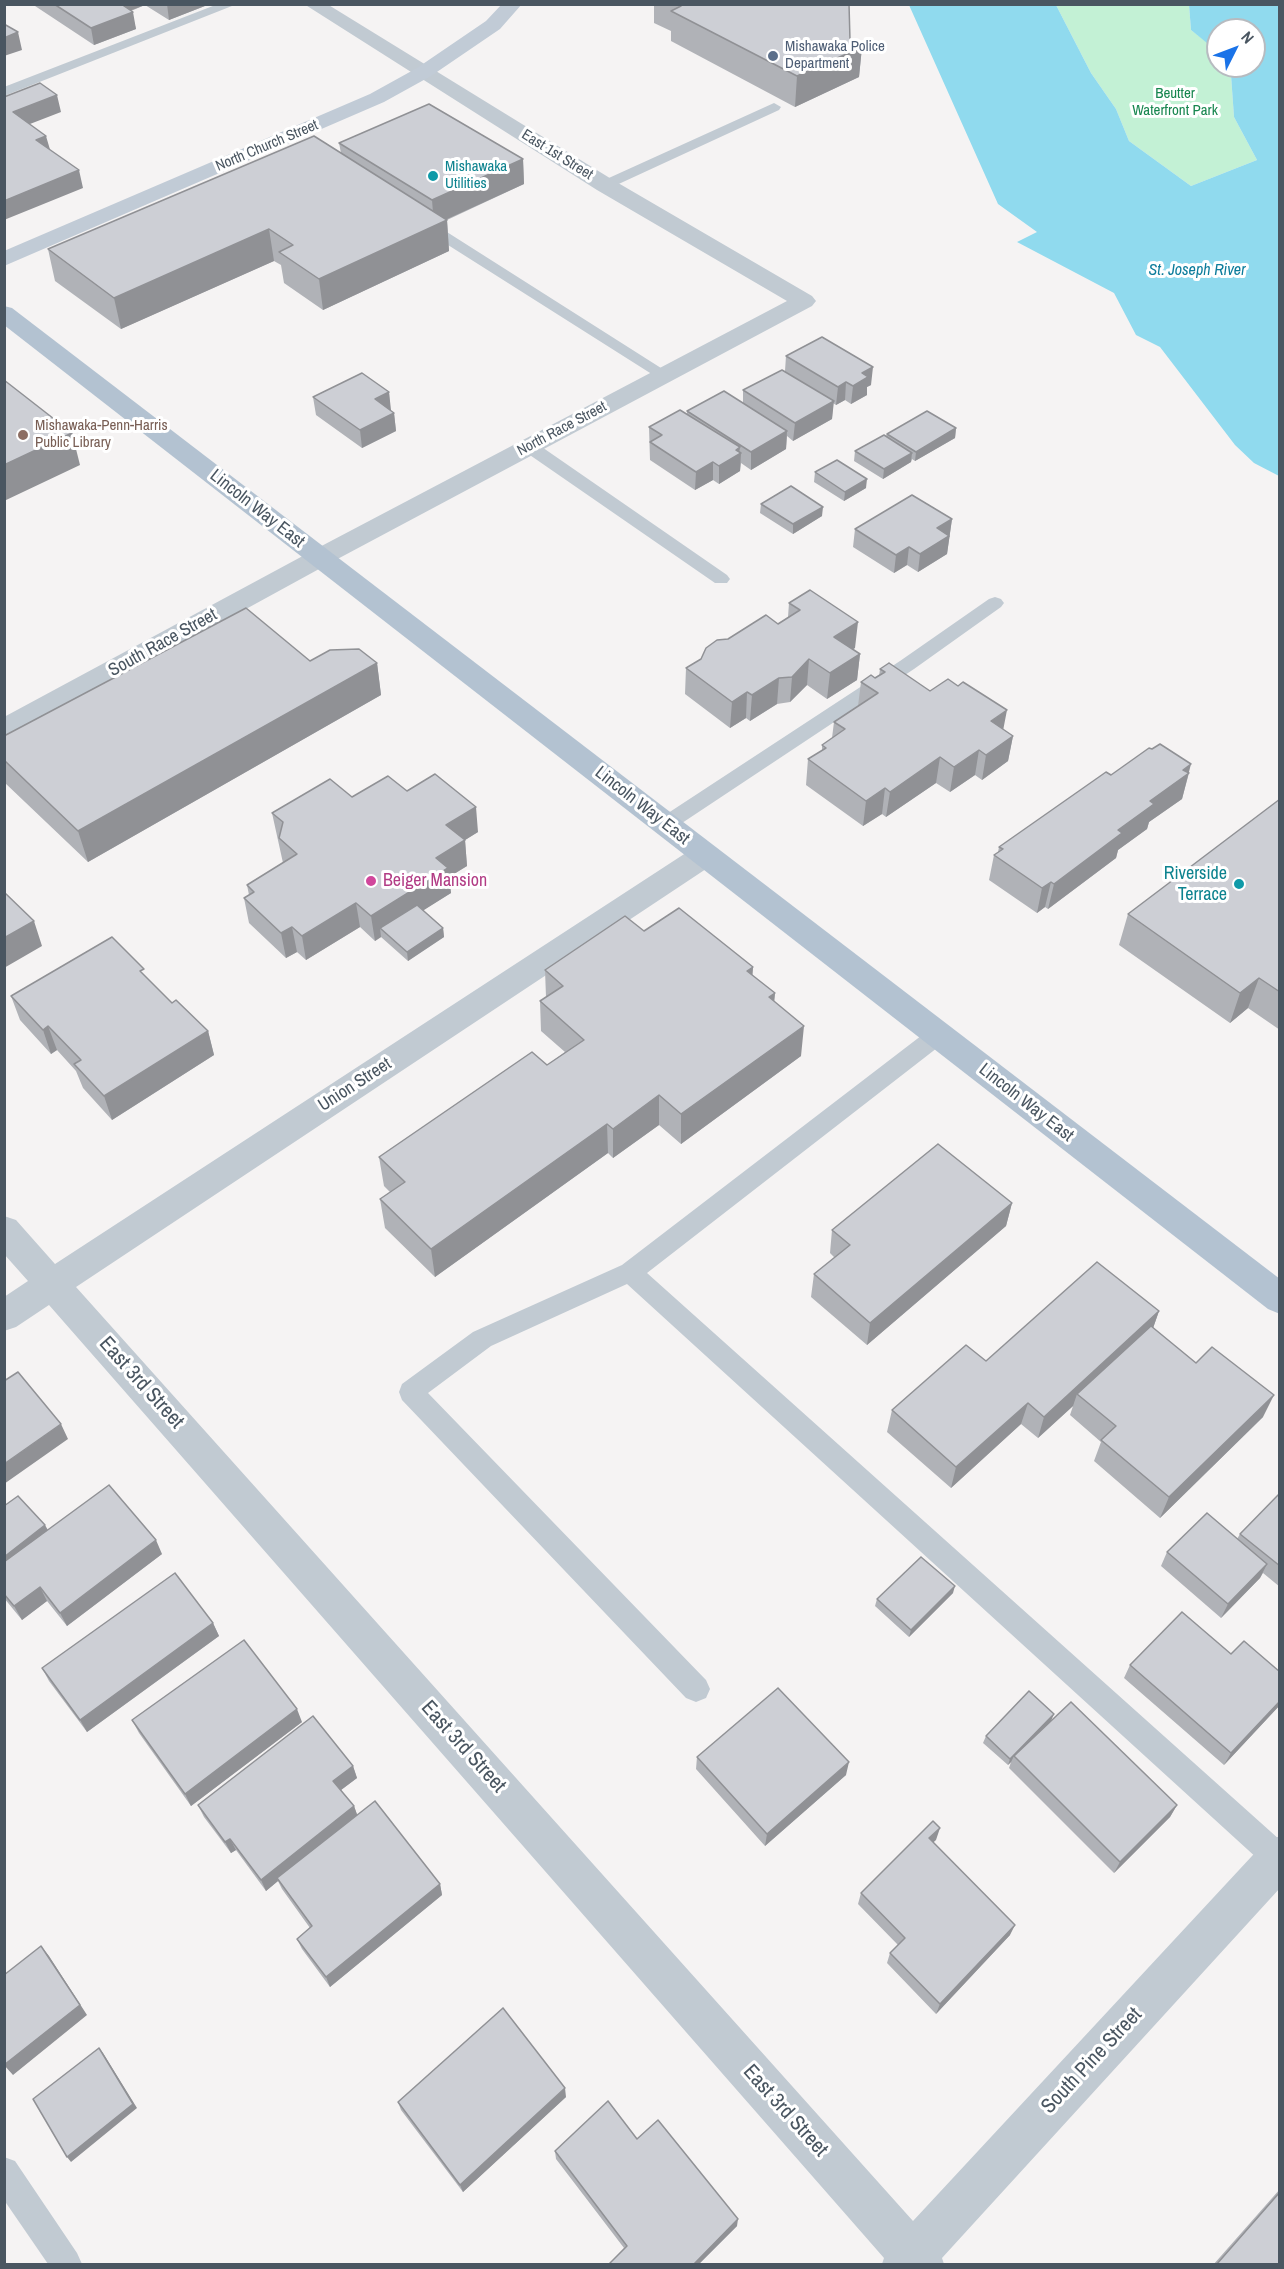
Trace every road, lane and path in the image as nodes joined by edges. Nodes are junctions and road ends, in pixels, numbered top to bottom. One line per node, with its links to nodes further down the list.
1 (231, 4): 5 (lane)
2 (313, 4): 4 (street, East 1st Street)
3 (513, 4): 4 (main road, North Church Street)
4 (424, 72): 7 (street, East 1st Street); 9 (main road, North Church Street)
5 (4, 92)
6 (774, 106): 7 (lane)
7 (605, 185): 10 (street, East 1st Street)
8 (410, 215): 12 (lane)
9 (4, 259)
10 (804, 301): 12 (street, North Race Street)
11 (4, 313): 14 (main road, Lincoln Way East)
12 (664, 375): 13 (street, North Race Street)
13 (530, 447): 14 (street, North Race Street); 15 (lane)
14 (321, 557): 17 (street, South Race Street); 18 (main road, Lincoln Way East)
15 (721, 579)
16 (995, 603): 18 (lane)
17 (4, 729)
18 (666, 824): 19 (main road, Lincoln Way East)
19 (705, 855): 20 (main road, Lincoln Way East); 23 (street, Union Street)
20 (938, 1035): 22 (lane); 24 (main road, Lincoln Way East)
21 (4, 1230): 23 (street, East 3rd Street)
22 (630, 1272): 26 (lane); 27 (lane)
23 (53, 1284): 25 (street, Union Street); 29 (street, East 3rd Street)
24 (1280, 1299)
25 (4, 1316)
26 (696, 1689)
27 (1279, 1858): 29 (street, South Pine Street)
28 (4, 2172): 30 (lane)
29 (913, 2262)
30 (66, 2265)

